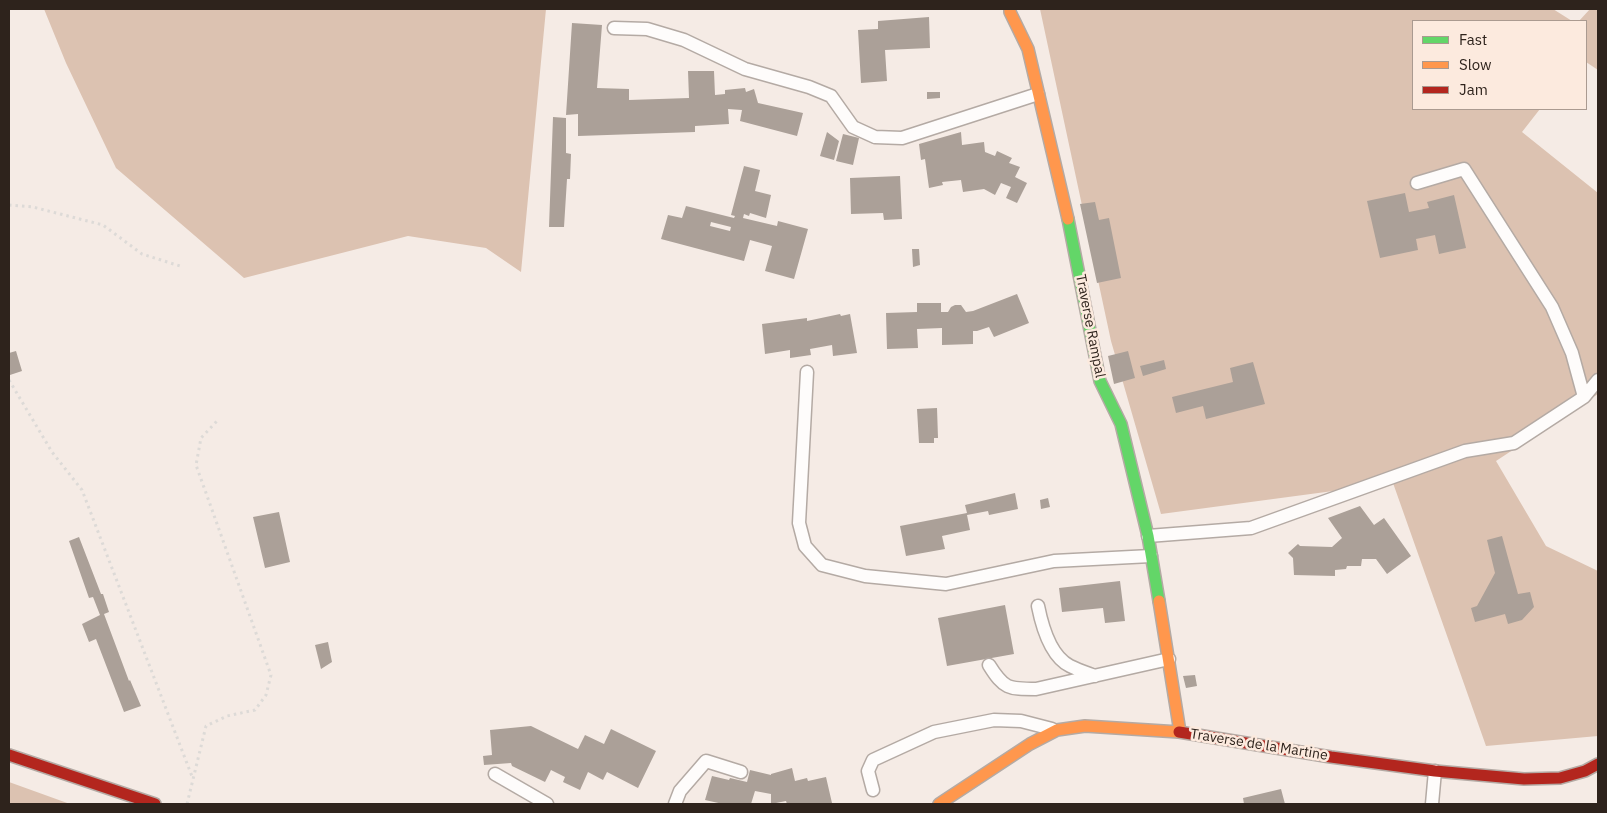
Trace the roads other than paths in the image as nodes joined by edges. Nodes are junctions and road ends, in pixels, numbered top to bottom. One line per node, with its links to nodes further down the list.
1 (1010, 9): 3 (street, Traverse Rampal)
2 (614, 28): 3 (lane)
3 (1038, 94): 8 (street, Traverse Rampal)
4 (1417, 184): 7 (lane)
5 (807, 372): 9 (lane)
6 (1598, 380): 7 (lane)
7 (1584, 397): 8 (lane)
8 (1148, 536): 9 (street, Traverse Rampal)
9 (1151, 556): 11 (street, Traverse Rampal)
10 (1038, 606): 13 (lane)
11 (1169, 659): 13 (lane); 15 (street, Traverse Rampal)
12 (989, 665): 13 (lane)
13 (1096, 676)
14 (1057, 730): 15 (street, Traverse de la Martine); 21 (lane); 25 (street, Traverse de la Martine)
15 (1180, 732): 18 (street, Traverse de la Martine)
16 (9, 755): 22 (street)
17 (1598, 764): 18 (street, Traverse de la Martine)
18 (1434, 771): 26 (lane)
19 (741, 772): 24 (lane)
20 (494, 774): 23 (lane)
21 (873, 790)
22 (155, 804)
23 (547, 804)
24 (675, 804)
25 (939, 804)
26 (1432, 804)

